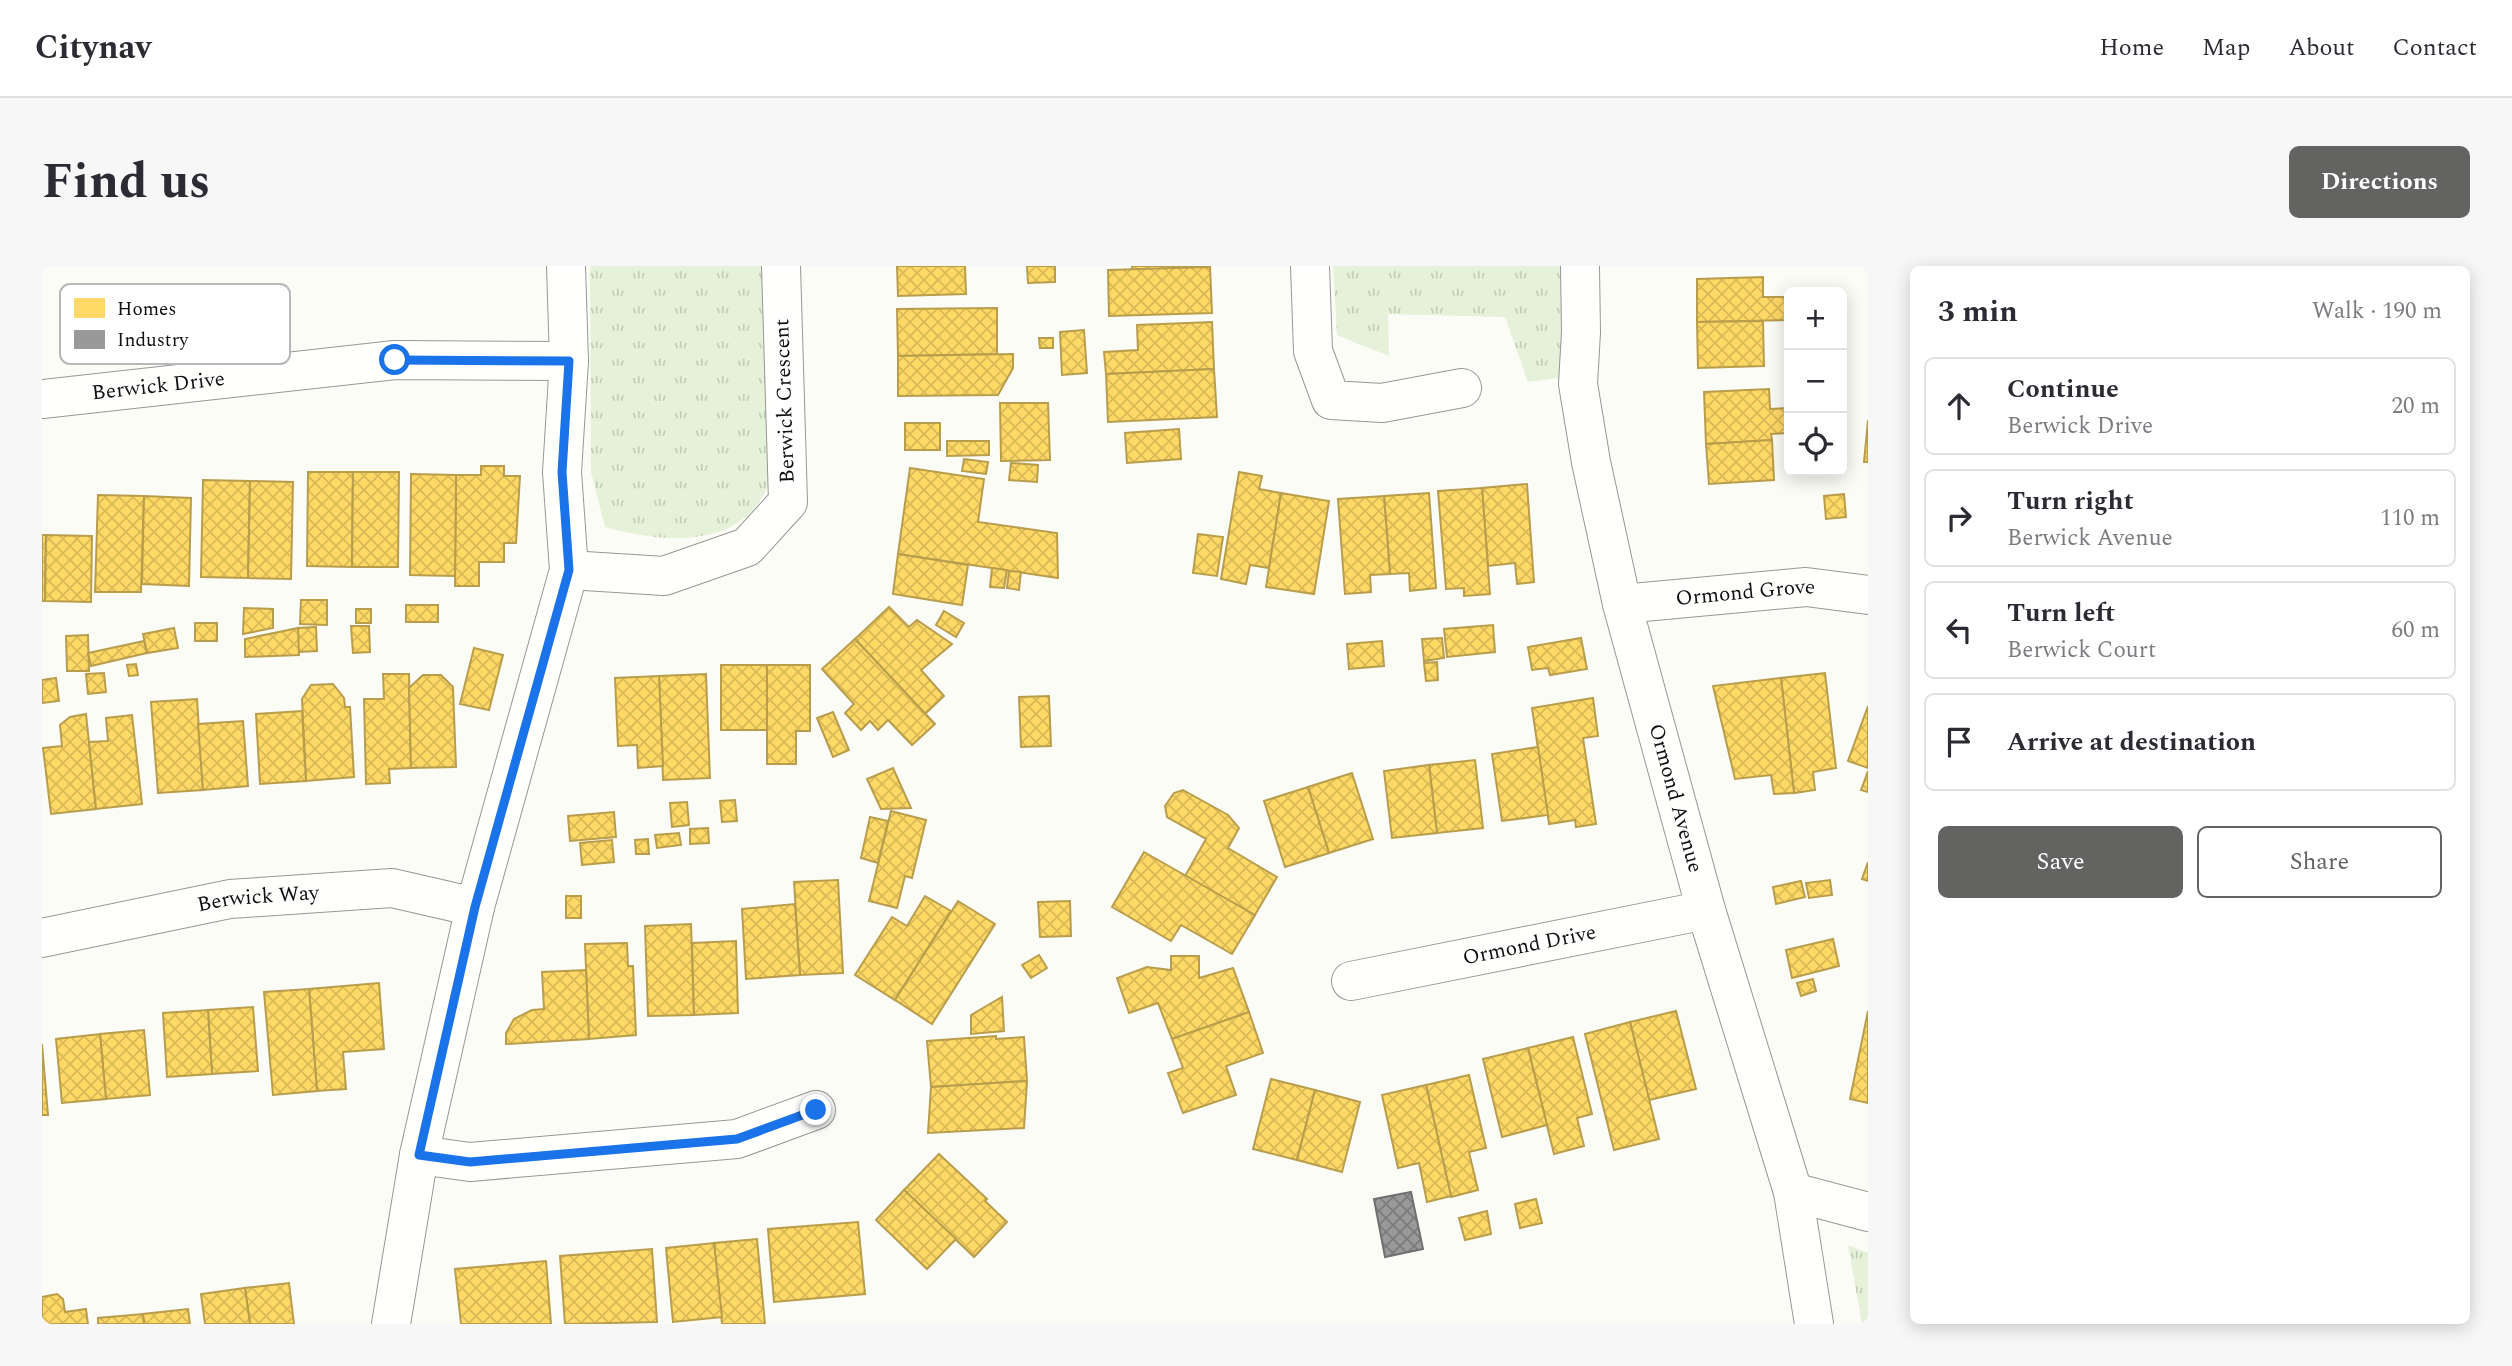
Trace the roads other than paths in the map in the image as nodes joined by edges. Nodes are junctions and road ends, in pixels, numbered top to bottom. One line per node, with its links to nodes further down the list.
1 (566, 266): 5 (street)
2 (781, 266): 8 (street, Berwick Crescent)
3 (1310, 266): 6 (street)
4 (1580, 266): 10 (street, Ormond Avenue)
5 (569, 361): 7 (street, Berwick Drive); 8 (street)
6 (1462, 388)
7 (42, 399)
8 (569, 570): 11 (street)
9 (1868, 595): 10 (street, Ormond Grove)
10 (1622, 604): 12 (street, Ormond Avenue)
11 (475, 907): 13 (street, Berwick Way); 16 (street)
12 (1706, 910): 14 (street, Ormond Drive); 17 (street, Ormond Avenue)
13 (42, 938)
14 (1352, 981)
15 (816, 1110): 16 (street)
16 (419, 1155): 19 (street)
17 (1793, 1192): 18 (street); 20 (street, Ormond Avenue)
18 (1868, 1212)
19 (391, 1324)
20 (1814, 1324)

